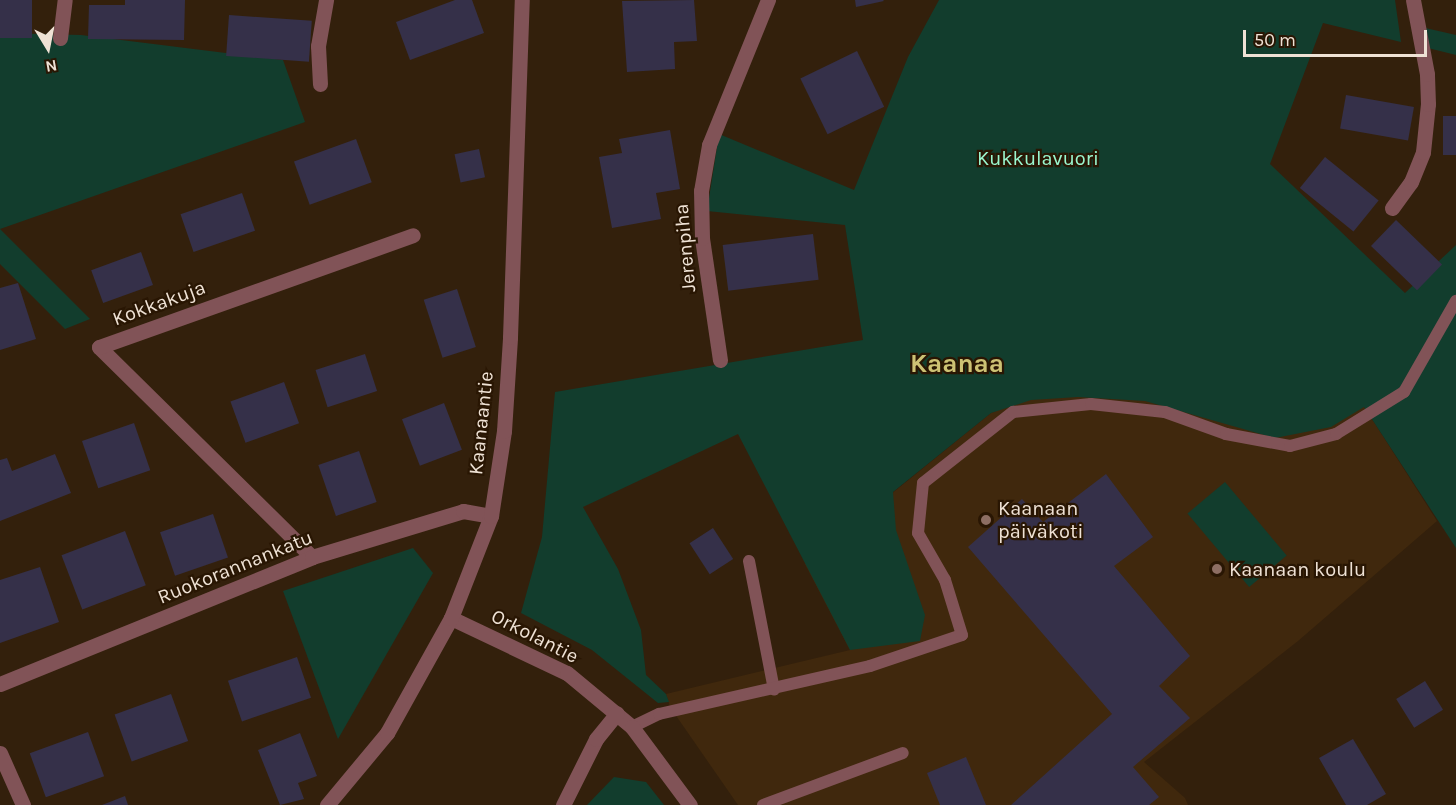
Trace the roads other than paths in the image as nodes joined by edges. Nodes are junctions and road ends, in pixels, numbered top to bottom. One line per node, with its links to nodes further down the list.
1 (65, 0): 6 (street)
2 (326, 0): 7 (street)
3 (522, 0): 12 (street, Kaanaantie)
4 (768, 0): 11 (street, Jerenpiha)
5 (1413, 0): 8 (street)
6 (60, 38)
7 (320, 84)
8 (1392, 207)
9 (413, 235): 13 (street, Kokkakuja)
10 (1456, 301): 17 (lane)
11 (720, 360)
12 (490, 516): 13 (street, Ruokorannankatu); 15 (street, Kaanaantie)
13 (312, 557): 16 (street, Ruokorannankatu)
14 (749, 561): 17 (lane)
15 (451, 618): 18 (street, Orkolantie); 23 (street, Kaanaantie)
16 (0, 684)
17 (774, 690): 19 (lane)
18 (617, 713): 19 (street, Orkolantie); 24 (street)
19 (632, 727): 25 (street, Orkolantie)
20 (0, 753): 22 (street)
21 (903, 753): 26 (lane)
22 (23, 805)
23 (327, 805)
24 (563, 805)
25 (690, 805)
26 (763, 805)

